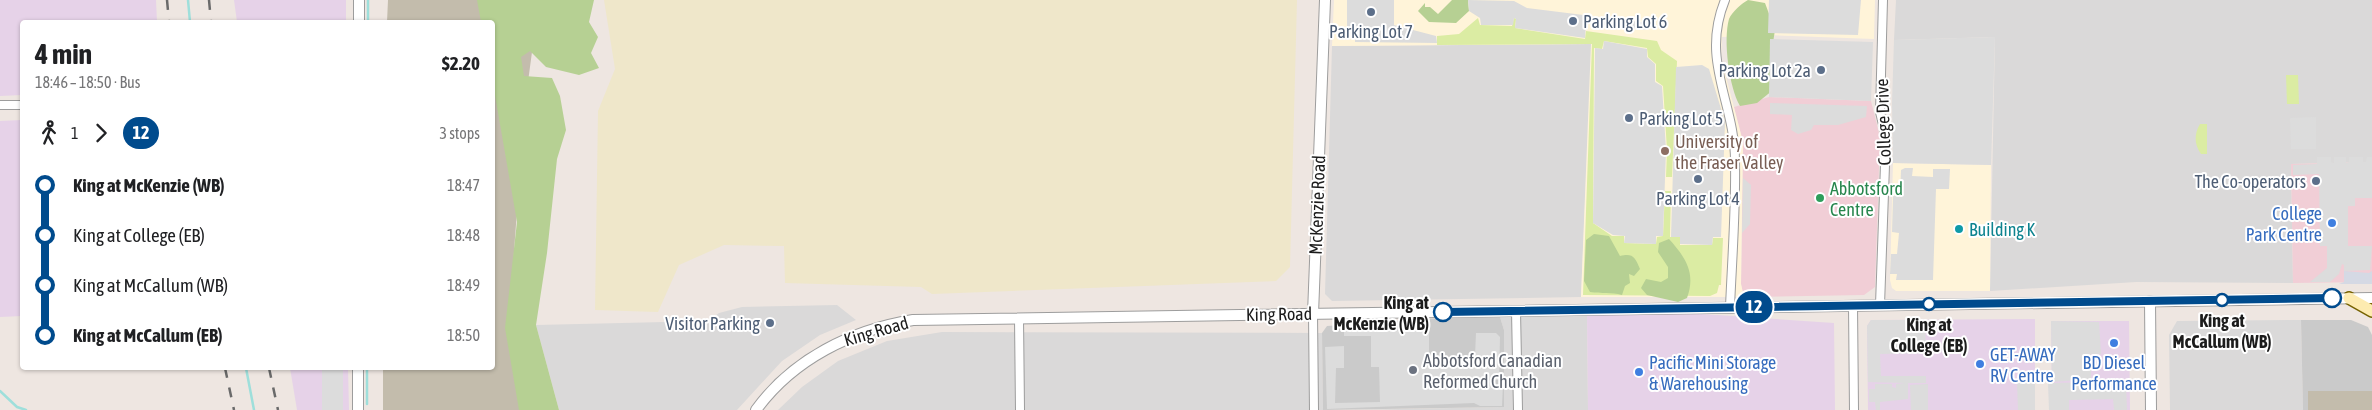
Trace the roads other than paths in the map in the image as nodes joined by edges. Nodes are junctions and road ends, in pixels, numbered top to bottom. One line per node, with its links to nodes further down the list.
1 (359, 0): 5 (street)
2 (1326, 0): 16 (street, McKenzie Road)
3 (1725, 0): 13 (street)
4 (1883, 0): 12 (street, College Drive)
5 (359, 20)
6 (20, 104): 7 (street)
7 (0, 105)
8 (2349, 298): 9 (street, King Road); 10 (street, King Road); 15 (main road)
9 (2372, 298)
10 (2150, 302): 12 (street, King Road); 25 (street)
11 (1853, 305): 12 (street, King Road); 13 (street, King Road); 24 (street)
12 (1880, 305)
13 (1730, 307): 14 (street, King Road)
14 (1516, 311): 16 (street, King Road); 23 (street)
15 (2372, 311)
16 (1313, 314): 17 (street, King Road); 22 (street, McKenzie Road)
17 (1019, 318): 20 (street, King Road); 21 (street)
18 (358, 370): 19 (street)
19 (358, 410)
20 (756, 410)
21 (1020, 410)
22 (1314, 410)
23 (1518, 410)
24 (1854, 410)
25 (2151, 410)

